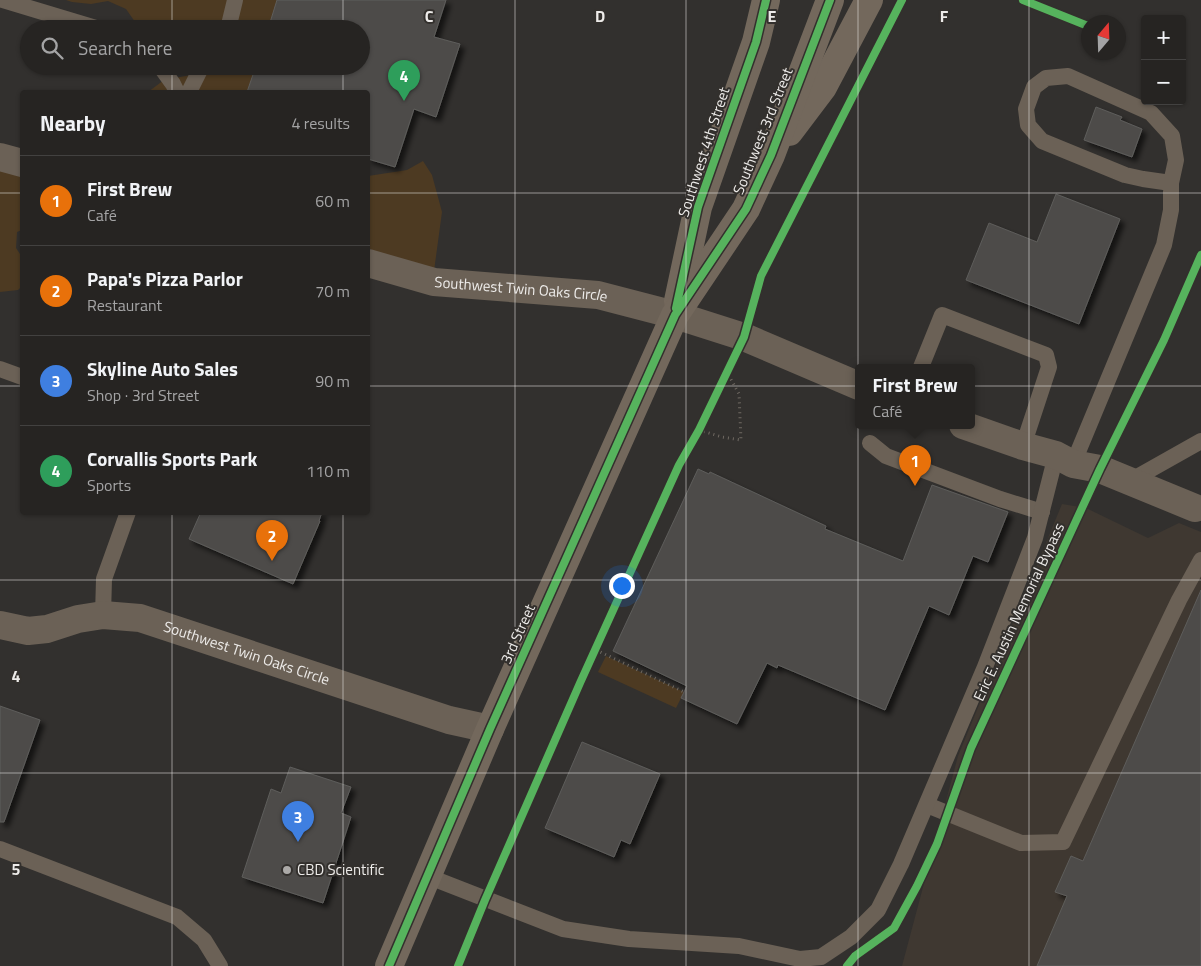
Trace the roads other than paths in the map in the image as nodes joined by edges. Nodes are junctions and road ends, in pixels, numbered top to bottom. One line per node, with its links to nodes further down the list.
1 (3, 0): 6 (lane)
2 (235, 0): 7 (lane)
3 (766, 0): 17 (highway, Southwest 4th Street)
4 (830, 0): 12 (highway, Southwest 3rd Street)
5 (869, 0): 12 (highway)
6 (69, 20)
7 (230, 20)
8 (166, 75): 10 (lane)
9 (198, 75): 11 (lane)
10 (176, 90)
11 (190, 90)
12 (771, 155): 17 (highway, Southwest 3rd Street)
13 (0, 157): 14 (street)
14 (20, 162)
15 (1171, 183): 15 (lane); 26 (lane)
16 (370, 264): 17 (street, Southwest Twin Oaks Circle)
17 (675, 315): 21 (street, Southwest Twin Oaks Circle); 34 (highway, 3rd Street)
18 (922, 364): 25 (lane)
19 (0, 370): 20 (lane)
20 (20, 376)
21 (855, 384)
22 (974, 429): 25 (street)
23 (1201, 441): 27 (lane)
24 (870, 442): 29 (lane)
25 (1023, 446): 26 (street)
26 (1064, 459): 27 (street); 29 (lane)
27 (1130, 482): 28 (street)
28 (1198, 509)
29 (1042, 512): 35 (lane)
30 (127, 515): 32 (lane)
31 (1201, 560): 35 (lane)
32 (103, 615): 33 (street, Southwest Twin Oaks Circle); 34 (street, Southwest Twin Oaks Circle)
33 (0, 625)
34 (490, 729): 37 (highway, 3rd Street)
35 (927, 805): 37 (lane)
36 (0, 849): 38 (lane)
37 (428, 876): 39 (highway, 3rd Street)
38 (220, 966)
39 (389, 966)

